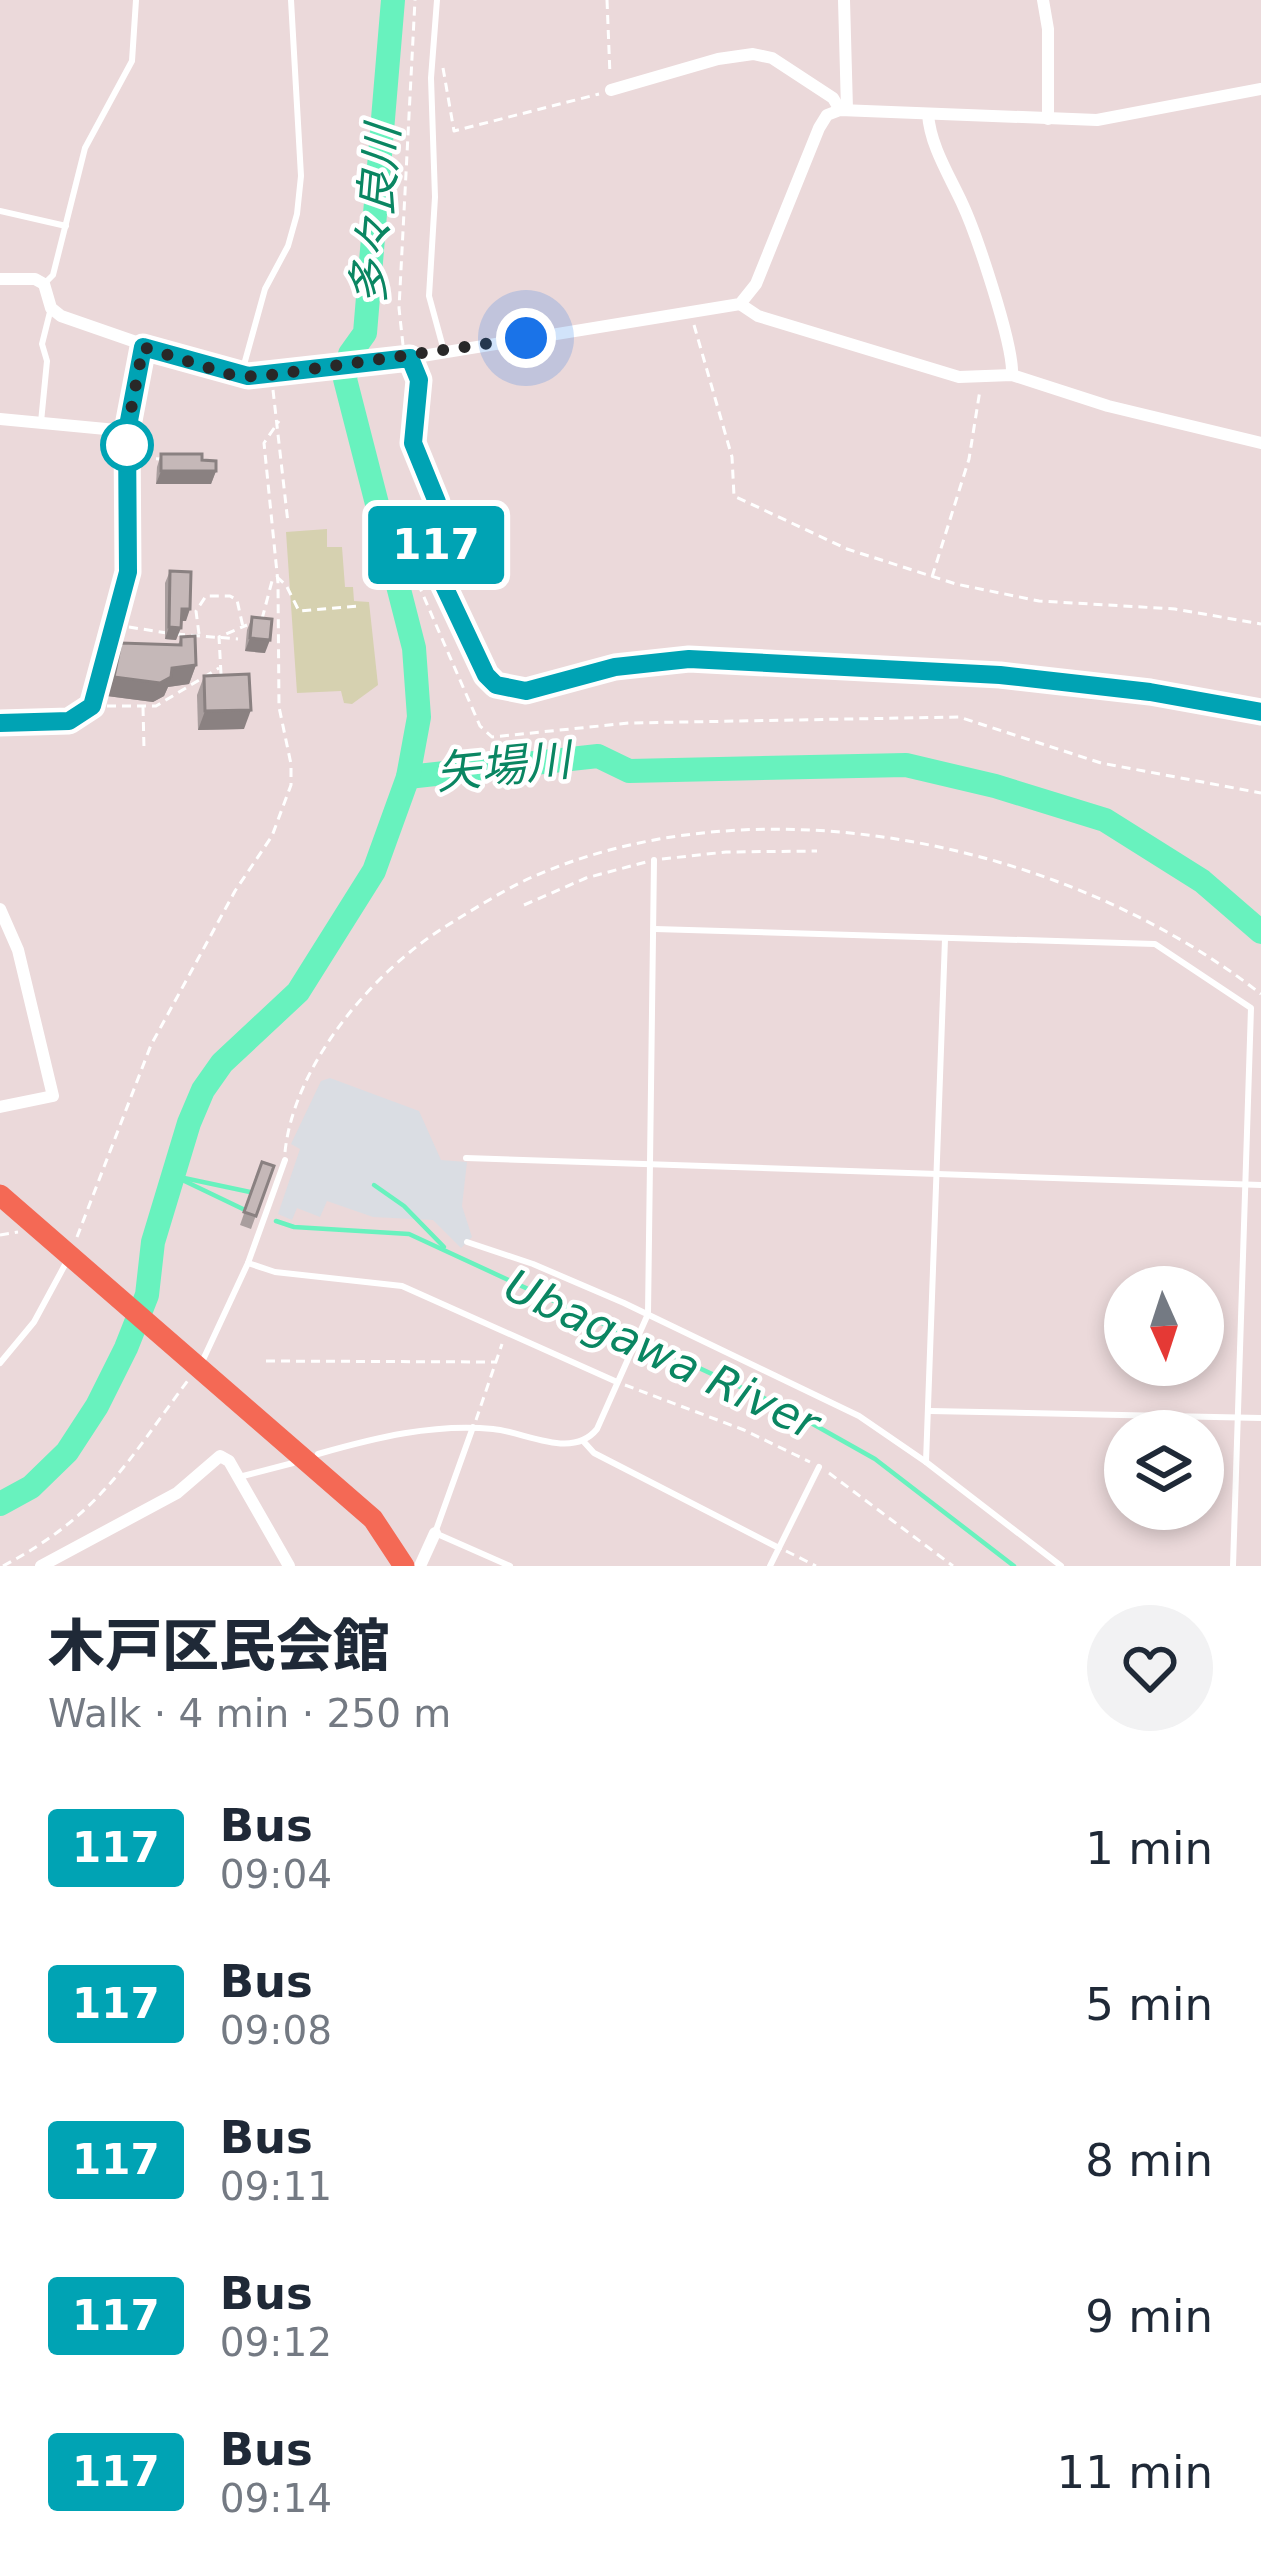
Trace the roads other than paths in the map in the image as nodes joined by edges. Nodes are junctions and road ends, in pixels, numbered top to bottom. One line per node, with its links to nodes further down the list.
1 (136, 0): 12 (lane)
2 (291, 0): 21 (lane)
3 (437, 0): 18 (lane)
4 (844, 0): 8 (street)
5 (1042, 0): 10 (street)
6 (1261, 89): 10 (street)
7 (611, 91): 8 (street)
8 (844, 109): 9 (street); 15 (street)
9 (928, 115): 10 (street); 20 (street)
10 (1048, 119)
11 (0, 211): 12 (lane)
12 (66, 226): 14 (lane)
13 (0, 279): 14 (street)
14 (44, 284): 16 (street)
15 (740, 304): 18 (street); 20 (street)
16 (51, 308): 17 (street); 23 (lane)
17 (143, 347): 21 (street); 24 (street)
18 (444, 351): 19 (street)
19 (406, 358): 21 (street); 26 (lane)
20 (1012, 375): 25 (street)
21 (241, 376)
22 (0, 419): 23 (street)
23 (40, 422): 24 (street)
24 (127, 431): 27 (street)
25 (1261, 443)
26 (1261, 712)
27 (0, 723)
28 (654, 860): 30 (lane)
29 (0, 909): 32 (street)
30 (655, 929): 31 (lane); 35 (lane)
31 (945, 939): 36 (lane); 37 (lane)
32 (0, 1107)
33 (466, 1158): 35 (lane)
34 (285, 1160): 42 (lane)
35 (648, 1163): 36 (lane); 43 (lane)
36 (938, 1174): 37 (lane); 47 (lane)
37 (1247, 1184): 38 (lane); 49 (lane)
38 (1261, 1185)
39 (0, 1196): 41 (main road)
40 (467, 1243): 43 (lane)
41 (74, 1259): 44 (lane); 45 (main road)
42 (248, 1263): 45 (lane); 46 (lane)
43 (646, 1318): 46 (lane); 53 (lane)
44 (0, 1363)
45 (194, 1368): 61 (main road)
46 (619, 1379): 51 (lane)
47 (930, 1411): 49 (lane); 53 (lane)
48 (1261, 1418): 49 (lane)
49 (1239, 1420): 66 (lane)
50 (473, 1427): 51 (lane); 52 (lane); 57 (lane)
51 (584, 1442): 58 (lane)
52 (318, 1454)
53 (926, 1462): 65 (lane)
54 (293, 1463): 56 (lane)
55 (819, 1467): 58 (lane)
56 (239, 1478): 59 (street); 60 (street)
57 (435, 1533): 62 (street); 63 (lane)
58 (779, 1548): 64 (lane)
59 (41, 1566)
60 (289, 1566)
61 (404, 1566)
62 (420, 1566)
63 (510, 1566)
64 (770, 1566)
65 (1061, 1566)
66 (1233, 1566)

